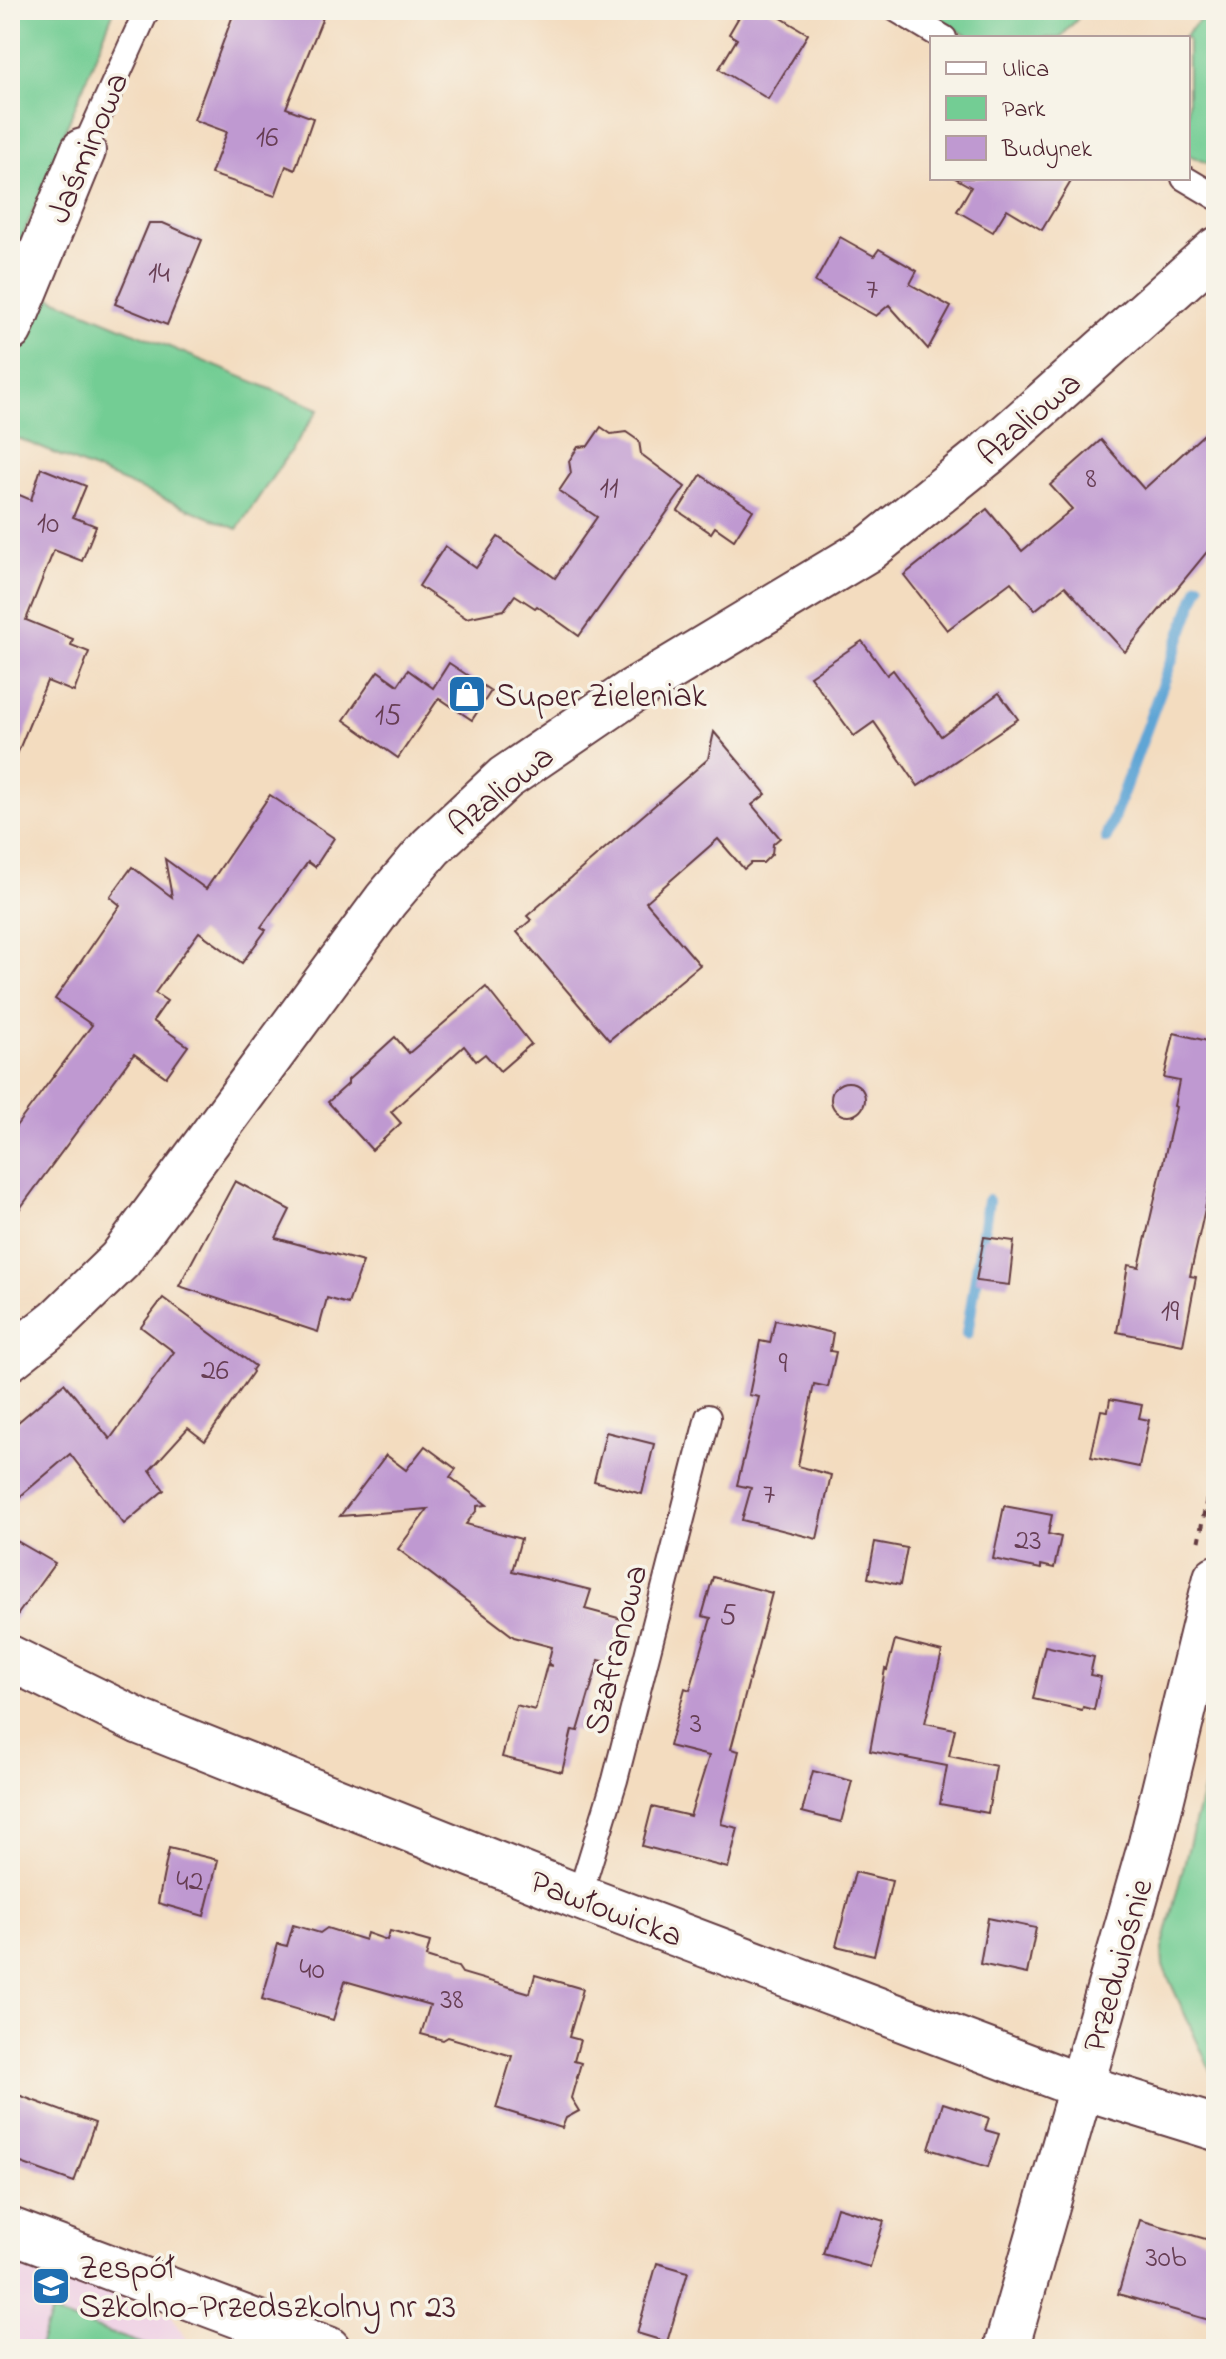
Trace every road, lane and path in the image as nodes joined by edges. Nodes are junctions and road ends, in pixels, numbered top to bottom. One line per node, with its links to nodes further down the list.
1 (147, 10): 4 (lane, Jaśminowa)
2 (897, 10): 3 (lane)
3 (941, 36)
4 (83, 151): 8 (street, Jaśminowa)
5 (1187, 180): 6 (lane)
6 (1216, 197)
7 (1216, 250): 9 (street, Azaliowa)
8 (10, 329)
9 (10, 1358)
10 (708, 1417): 13 (lane, Szafranowa)
11 (1216, 1578): 14 (street, Przedwiośnie)
12 (10, 1658): 13 (street, Pawłowicka)
13 (579, 1897): 14 (street, Pawłowicka)
14 (1080, 2086): 15 (street, Pawłowicka); 18 (street, Przedwiośnie)
15 (1216, 2128)
16 (10, 2230): 17 (street)
17 (328, 2349)
18 (1006, 2349)

